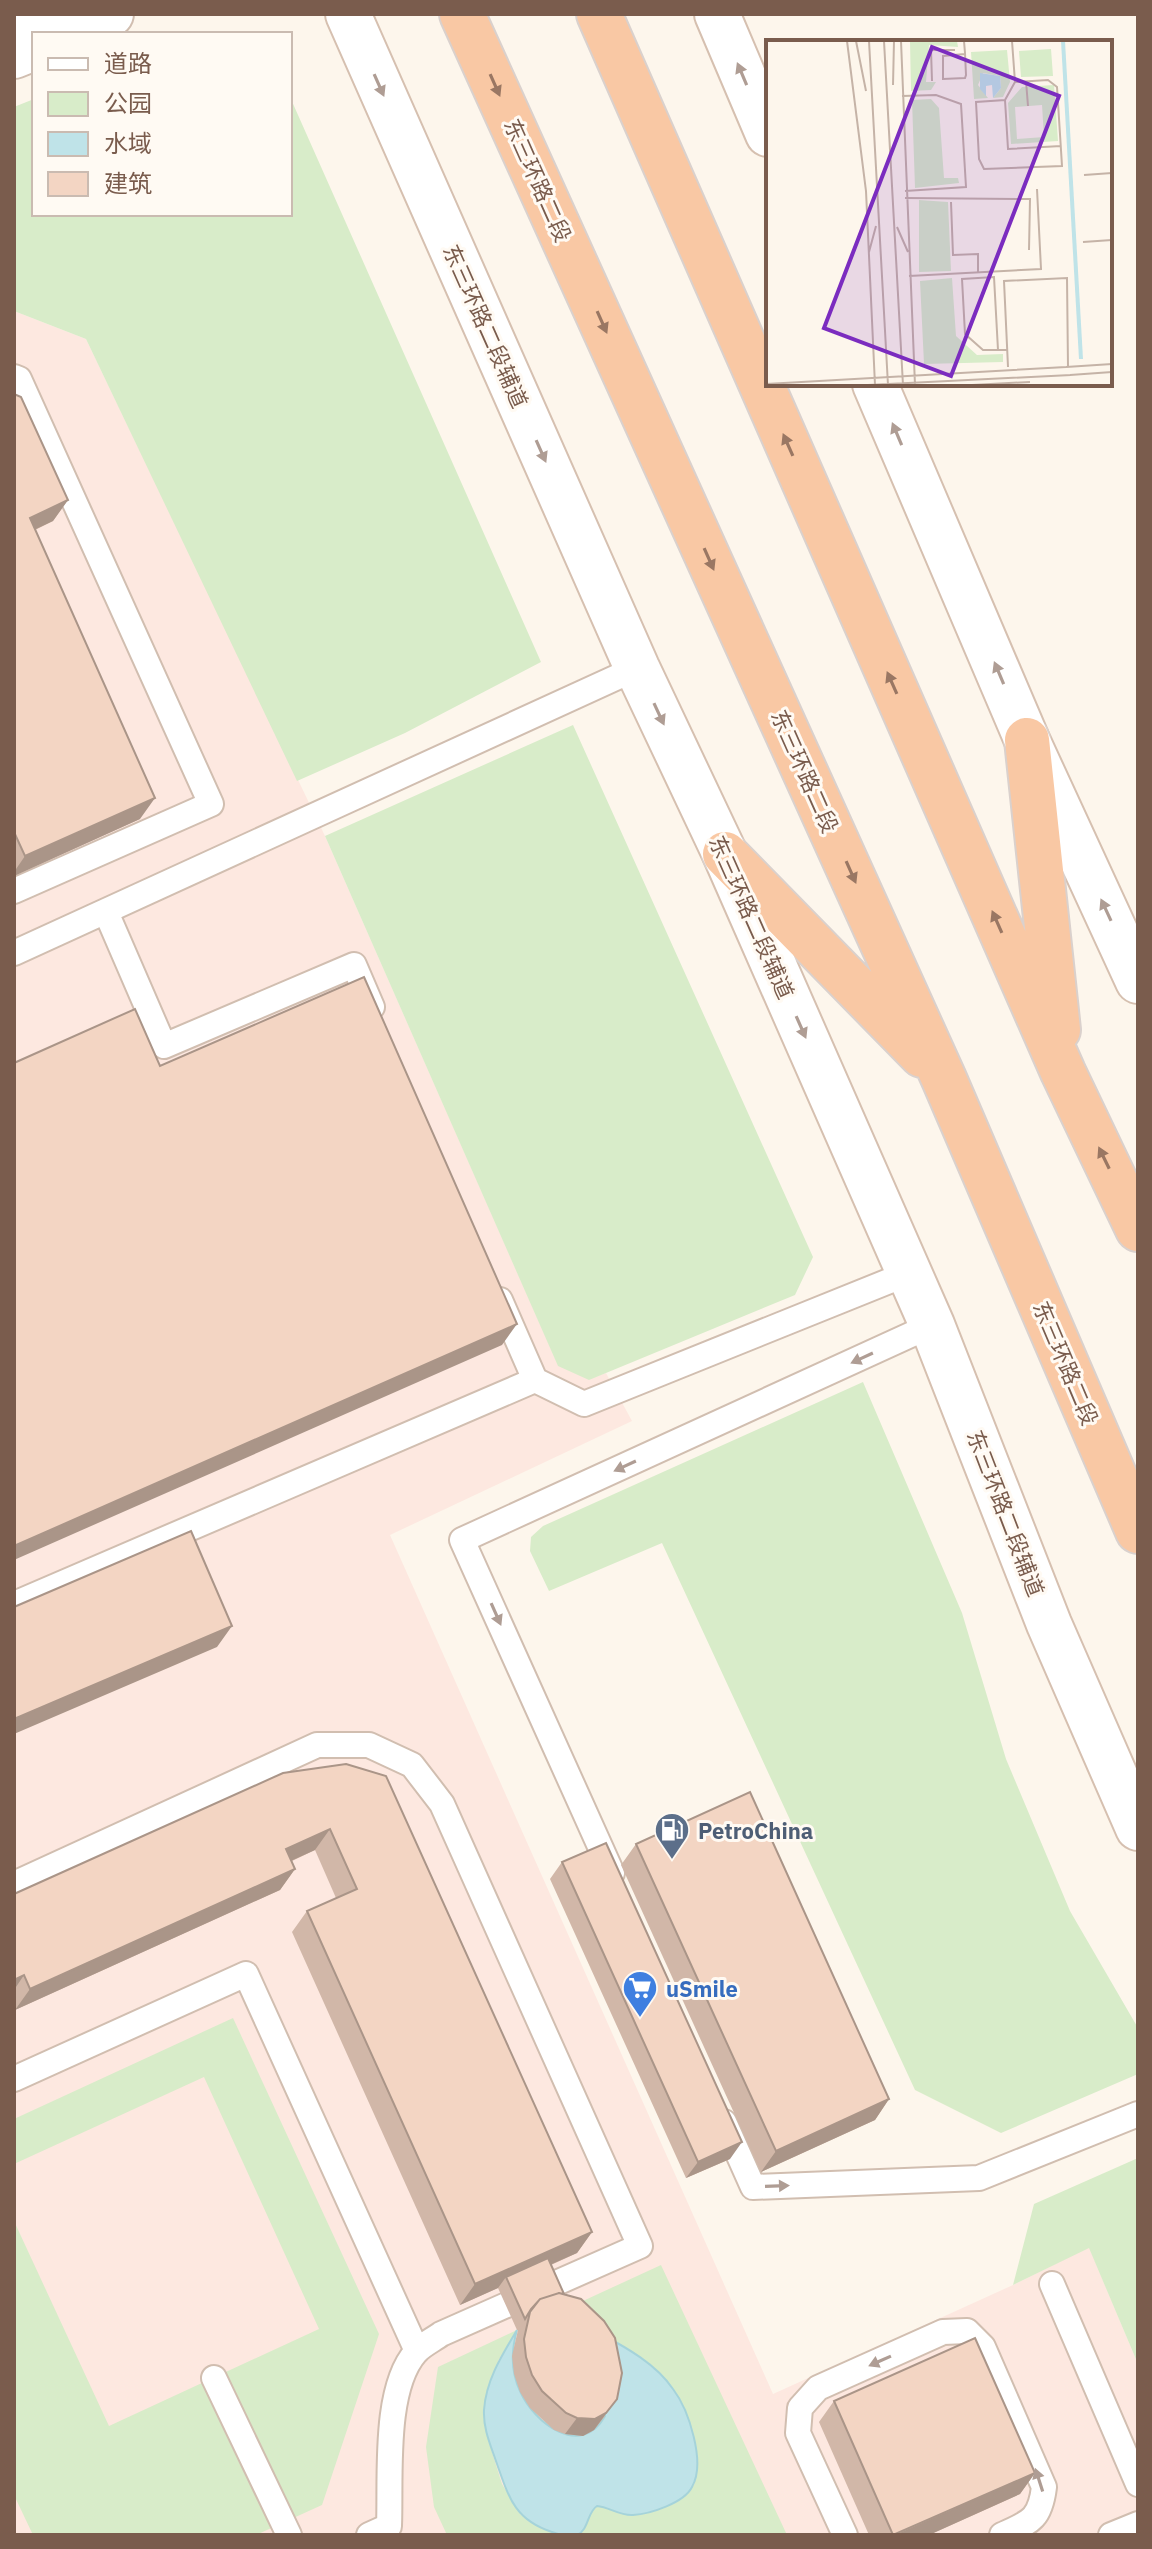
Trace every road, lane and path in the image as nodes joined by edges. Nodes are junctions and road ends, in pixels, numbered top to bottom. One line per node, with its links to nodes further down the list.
1 (33, 14): 7 (main road)
2 (111, 14): 8 (main road)
3 (348, 14): 12 (main road, 东三环路二段辅道, one-way to 12)
4 (462, 14): 21 (highway, 东三环路二段, one-way to 21)
5 (599, 14): 20 (highway, one-way to 5)
6 (717, 14): 9 (main road, one-way to 6)
7 (14, 23)
8 (70, 32)
9 (766, 129)
10 (14, 377): 15 (lane)
11 (876, 386): 13 (main road, one-way to 11)
12 (637, 668): 14 (main road, 东三环路二段辅道, one-way to 14); 16 (lane)
13 (1027, 740): 18 (main road, one-way to 13); 20 (highway)
14 (725, 854): 21 (highway); 23 (main road, 东三环路二段辅道, one-way to 23)
15 (14, 891)
16 (106, 912): 17 (lane); 19 (lane)
17 (14, 953)
18 (1138, 981)
19 (379, 1022)
20 (1063, 1072): 22 (highway, one-way to 20)
21 (944, 1079): 27 (highway, 东三环路二段)
22 (1138, 1229)
23 (909, 1273): 25 (main road, 东三环路二段辅道); 26 (lane)
24 (491, 1280): 26 (lane)
25 (932, 1325): 29 (main road, 东三环路二段辅道); 31 (lane, one-way to 31)
26 (535, 1380): 28 (lane)
27 (1138, 1531)
28 (14, 1604)
29 (1138, 1828)
30 (14, 1884): 36 (lane)
31 (624, 1900)
32 (14, 2079): 36 (lane)
33 (714, 2101): 34 (lane, one-way to 34)
34 (1138, 2114)
35 (1052, 2284): 38 (lane)
36 (417, 2351): 40 (lane)
37 (214, 2378): 41 (lane)
38 (1138, 2484)
39 (1138, 2524): 44 (lane)
40 (384, 2532)
41 (289, 2535)
42 (845, 2535): 43 (lane, one-way to 42)
43 (1002, 2535)
44 (1111, 2535)

